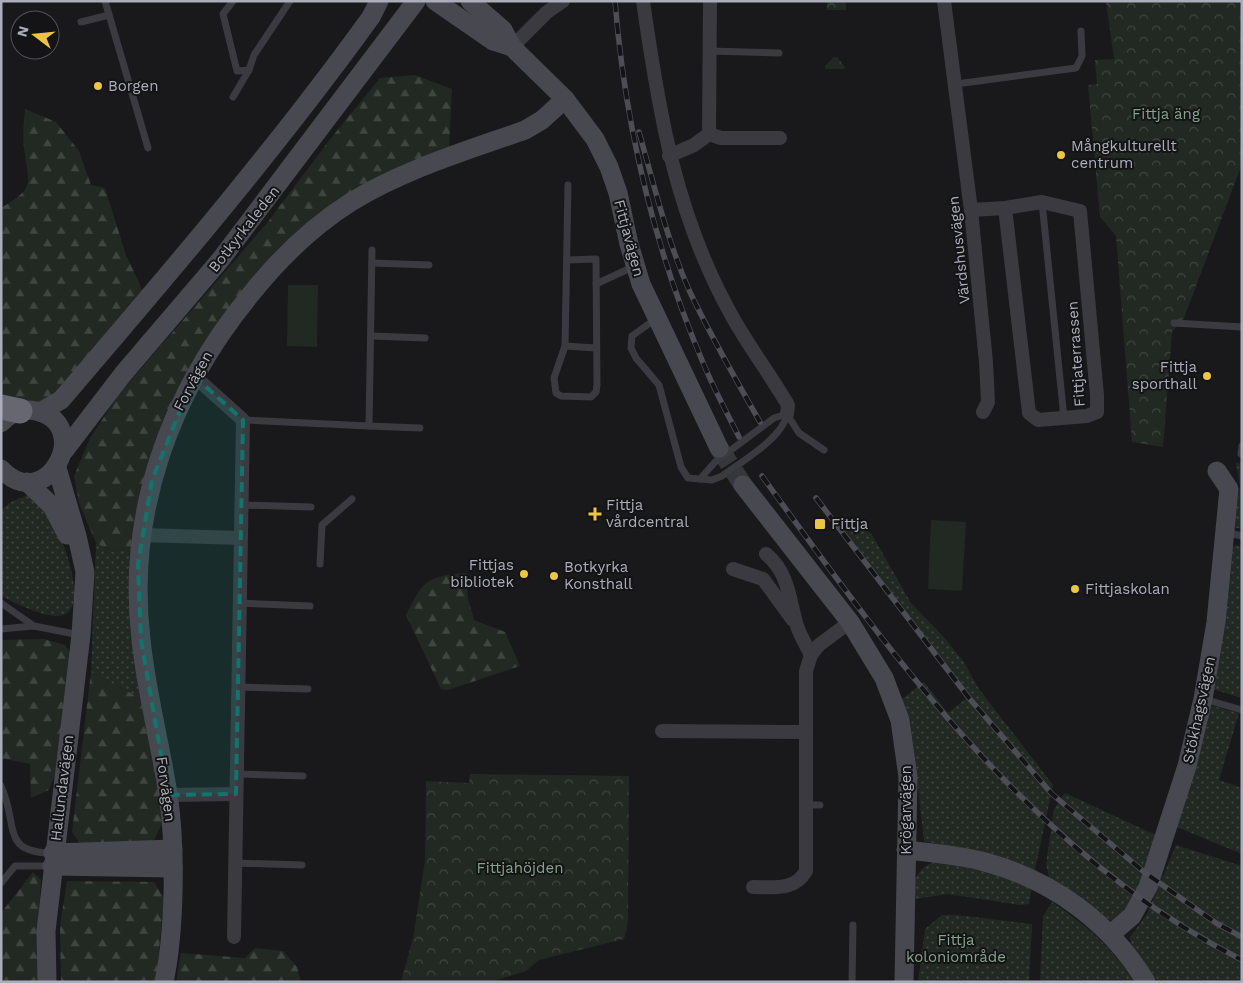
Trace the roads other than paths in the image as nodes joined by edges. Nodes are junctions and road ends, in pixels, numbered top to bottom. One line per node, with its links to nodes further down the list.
1 (105, 1): 12 (lane)
2 (234, 1): 18 (lane)
3 (290, 1): 18 (lane)
4 (379, 1): 45 (street, Botkyrkaleden)
5 (416, 1): 55 (street, Botkyrkaleden)
6 (435, 1): 15 (street, Fittjavägen)
7 (470, 1): 15 (street, Fittjavägen)
8 (563, 1): 15 (street)
9 (643, 1): 25 (street)
10 (710, 1): 16 (street)
11 (944, 1): 19 (street, Värdshusvägen)
12 (110, 15): 13 (lane); 24 (lane)
13 (81, 22)
14 (1081, 31): 19 (lane)
15 (512, 47): 21 (street, Fittjavägen)
16 (709, 50): 17 (lane); 22 (street)
17 (779, 53)
18 (249, 70): 20 (lane)
19 (956, 84): 29 (street, Värdshusvägen)
20 (233, 97)
21 (565, 99): 34 (street, Fittjavägen); 43 (street, Forvägen)
22 (709, 134): 23 (street); 25 (street)
23 (780, 138)
24 (148, 148)
25 (669, 156): 46 (street)
26 (568, 184): 31 (lane)
27 (1042, 202): 28 (street, Fittjaterrassen); 47 (lane); 47 (street, Fittjaterrassen)
28 (1005, 208): 29 (street, Fittjaterrassen); 47 (street, Fittjaterrassen)
29 (971, 210): 44 (street, Värdshusvägen)
30 (372, 250): 32 (lane)
31 (567, 260): 35 (lane); 41 (lane)
32 (372, 263): 33 (lane); 39 (lane)
33 (429, 265)
34 (636, 266): 35 (lane); 36 (street, Fittjavägen)
35 (596, 284): 42 (lane)
36 (657, 318): 52 (street, Fittjavägen); 57 (lane)
37 (1174, 323): 38 (lane)
38 (1242, 326)
39 (372, 336): 40 (lane); 49 (lane)
40 (425, 338)
41 (565, 346): 42 (lane); 42 (lane)
42 (596, 348)
43 (194, 376): 48 (street); 64 (street, Forvägen)
44 (983, 412)
45 (16, 413): 55 (street, Hallundavägen)
46 (787, 414): 53 (lane); 57 (lane); 57 (lane)
47 (1064, 418)
48 (244, 420): 49 (lane); 61 (street)
49 (369, 426): 50 (lane)
50 (420, 428)
51 (1242, 446): 54 (lane)
52 (719, 448)
53 (824, 450)
54 (1241, 454)
55 (60, 459): 58 (street); 69 (street, Hallundavägen)
56 (1217, 471): 63 (street, Stökhagsvägen)
57 (700, 479)
58 (11, 480): 69 (street, Hallundavägen)
59 (743, 485): 73 (street, Krögarvägen)
60 (352, 500): 67 (lane)
61 (242, 504): 62 (lane); 65 (street)
62 (311, 507)
63 (1233, 534): 81 (street, Stökhagsvägen)
64 (141, 535): 65 (street); 88 (street, Forvägen)
65 (241, 538): 71 (street)
66 (766, 554): 75 (street)
67 (320, 564)
68 (733, 569): 75 (street)
69 (82, 594): 77 (street, Hallundavägen)
70 (1, 603): 74 (lane)
71 (239, 603): 72 (lane); 79 (street)
72 (310, 606)
73 (850, 622): 78 (street); 91 (street, Krögarvägen)
74 (34, 626): 76 (lane); 77 (lane)
75 (797, 627): 78 (street)
76 (1, 629)
77 (81, 636): 92 (street, Hallundavägen)
78 (811, 654): 84 (street)
79 (237, 687): 80 (lane); 85 (street)
80 (308, 689)
81 (1203, 699): 82 (lane); 99 (street, Stökhagsvägen)
82 (1242, 710)
83 (662, 730): 84 (street)
84 (806, 732): 97 (street)
85 (236, 774): 86 (lane); 89 (street)
86 (303, 776)
87 (1, 786): 92 (lane)
88 (168, 794): 89 (street); 90 (street, Forvägen)
89 (236, 794): 93 (street)
90 (172, 849): 92 (street); 95 (street, Forvägen)
91 (906, 850): 99 (street); 104 (street, Krögarvägen)
92 (53, 860): 95 (street); 96 (lane); 101 (street, Hallundavägen)
93 (235, 863): 94 (lane); 100 (street)
94 (302, 866)
95 (172, 868): 102 (street, Forvägen)
96 (1, 883)
97 (753, 887)
98 (853, 926): 103 (lane)
99 (1111, 934): 105 (street)
100 (234, 937)
101 (46, 982)
102 (164, 982)
103 (852, 982)
104 (904, 982)
105 (1146, 982)

